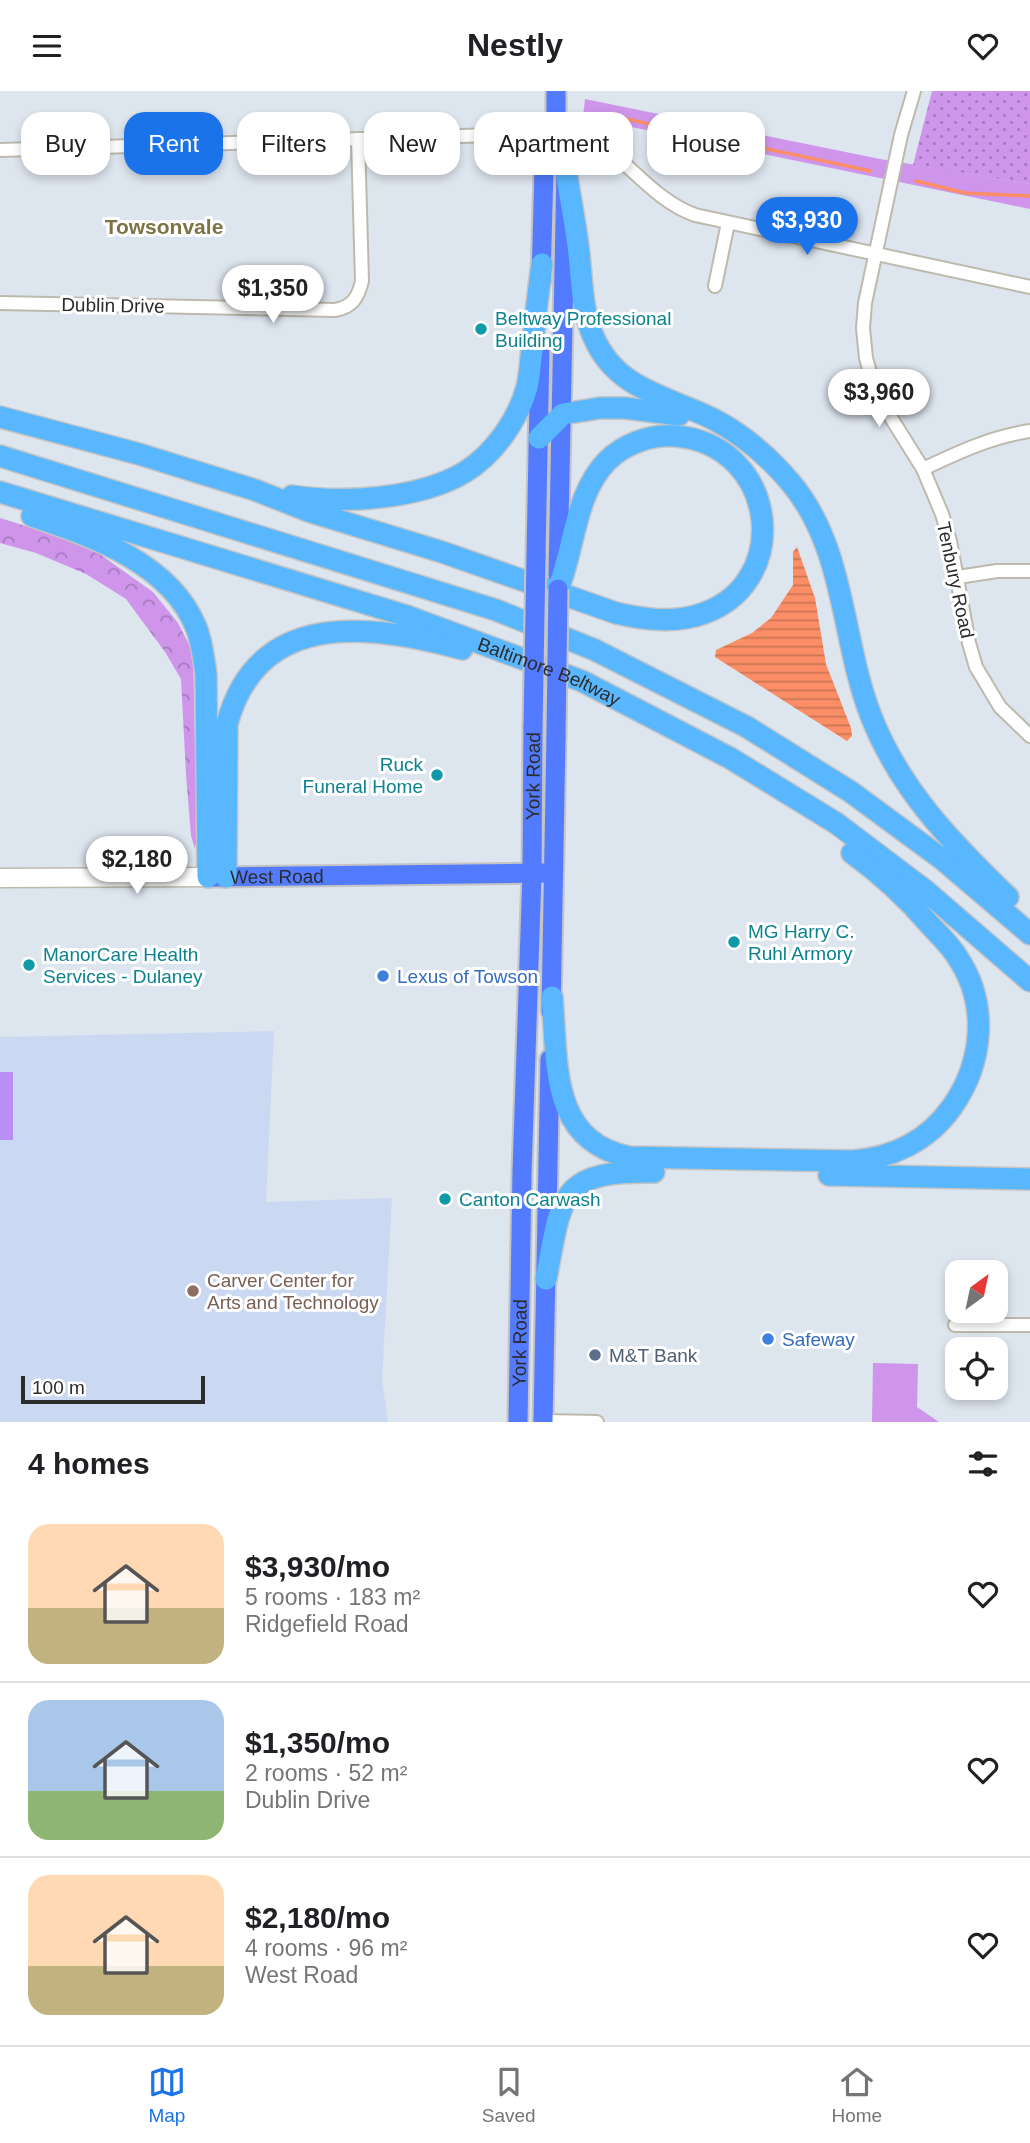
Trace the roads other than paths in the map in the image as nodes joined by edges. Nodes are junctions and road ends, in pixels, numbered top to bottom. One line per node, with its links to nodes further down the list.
1 (556, 91): 3 (main road, York Road)
2 (914, 91): 12 (street, Tenbury Road)
3 (556, 112)
4 (474, 135): 5 (street)
5 (358, 139): 6 (street); 16 (street, Dublin Drive)
6 (0, 150)
7 (633, 170): 11 (street)
8 (544, 175): 13 (main road, York Road)
9 (566, 175): 17 (main road, York Road)
10 (567, 175): 21 (highway)
11 (728, 223): 12 (street); 14 (street)
12 (874, 253): 15 (street); 23 (street, Tenbury Road)
13 (542, 264): 20 (main road, York Road); 24 (highway)
14 (715, 286)
15 (1030, 287)
16 (0, 303)
17 (563, 414): 20 (highway); 21 (highway); 28 (main road, York Road)
18 (0, 417): 24 (highway)
19 (1030, 431): 23 (street)
20 (539, 438): 33 (main road, York Road, bridge)
21 (749, 443): 37 (highway)
22 (0, 456): 38 (highway, Baltimore Beltway)
23 (923, 470): 29 (street, Tenbury Road)
24 (255, 490): 28 (highway)
25 (0, 492): 30 (highway, Baltimore Beltway)
26 (0, 505): 35 (highway)
27 (1030, 571): 29 (street)
28 (561, 575): 34 (main road, York Road, bridge)
29 (958, 577): 32 (street, Tenbury Road)
30 (582, 681): 31 (highway, Baltimore Beltway); 35 (highway)
31 (670, 725): 39 (highway, Baltimore Beltway); 40 (highway)
32 (1030, 736)
33 (532, 873): 34 (main road, West Road); 35 (main road, West Road); 41 (main road, York Road)
34 (554, 873): 40 (main road, York Road)
35 (217, 877): 36 (street, West Road)
36 (0, 878)
37 (1030, 919)
38 (1030, 934)
39 (1030, 981)
40 (552, 997): 42 (main road, York Road)
41 (526, 1033): 42 (main road); 47 (main road, York Road)
42 (549, 1140): 44 (main road, York Road)
43 (1030, 1179): 44 (highway)
44 (546, 1279): 48 (main road, York Road)
45 (955, 1325): 46 (street)
46 (1030, 1325)
47 (518, 1422)
48 (543, 1422): 49 (street)
49 (597, 1422)

